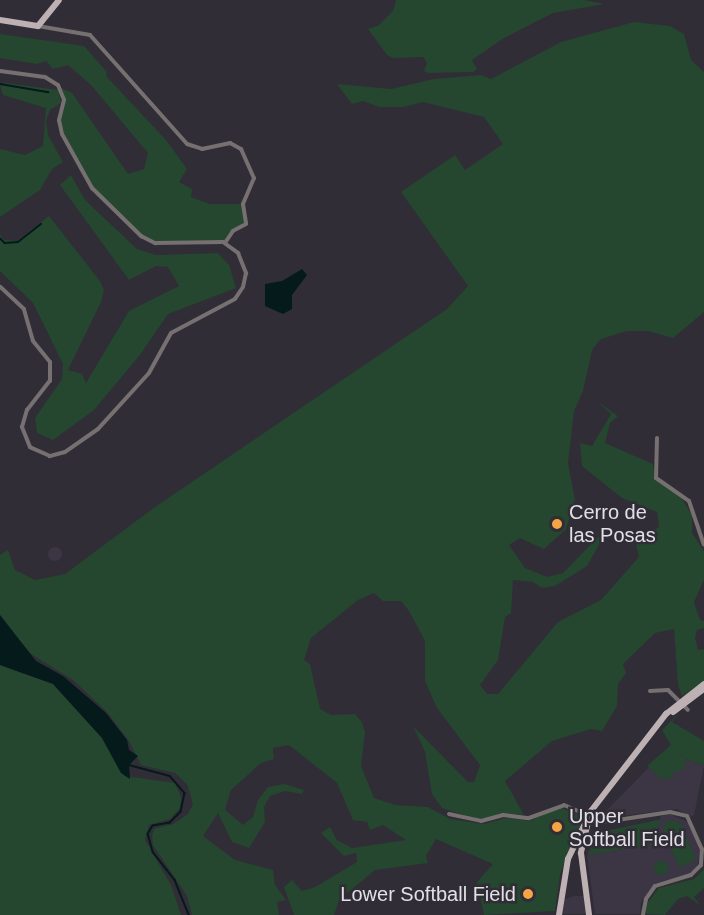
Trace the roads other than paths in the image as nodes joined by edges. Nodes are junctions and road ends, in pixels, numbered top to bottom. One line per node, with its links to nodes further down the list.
1 (58, 0): 3 (main road)
2 (0, 20): 3 (main road)
3 (38, 26): 5 (street)
4 (0, 70): 5 (street)
5 (225, 243): 6 (street)
6 (0, 287)
7 (657, 438): 8 (street)
8 (704, 545)
9 (704, 684): 12 (main road)
10 (704, 689): 12 (main road)
11 (650, 691): 12 (street)
12 (682, 702): 13 (street); 15 (main road)
13 (687, 711)
14 (449, 814): 15 (street)
15 (590, 816): 16 (main road); 17 (main road); 18 (street)
16 (558, 915)
17 (589, 915)
18 (643, 915)

